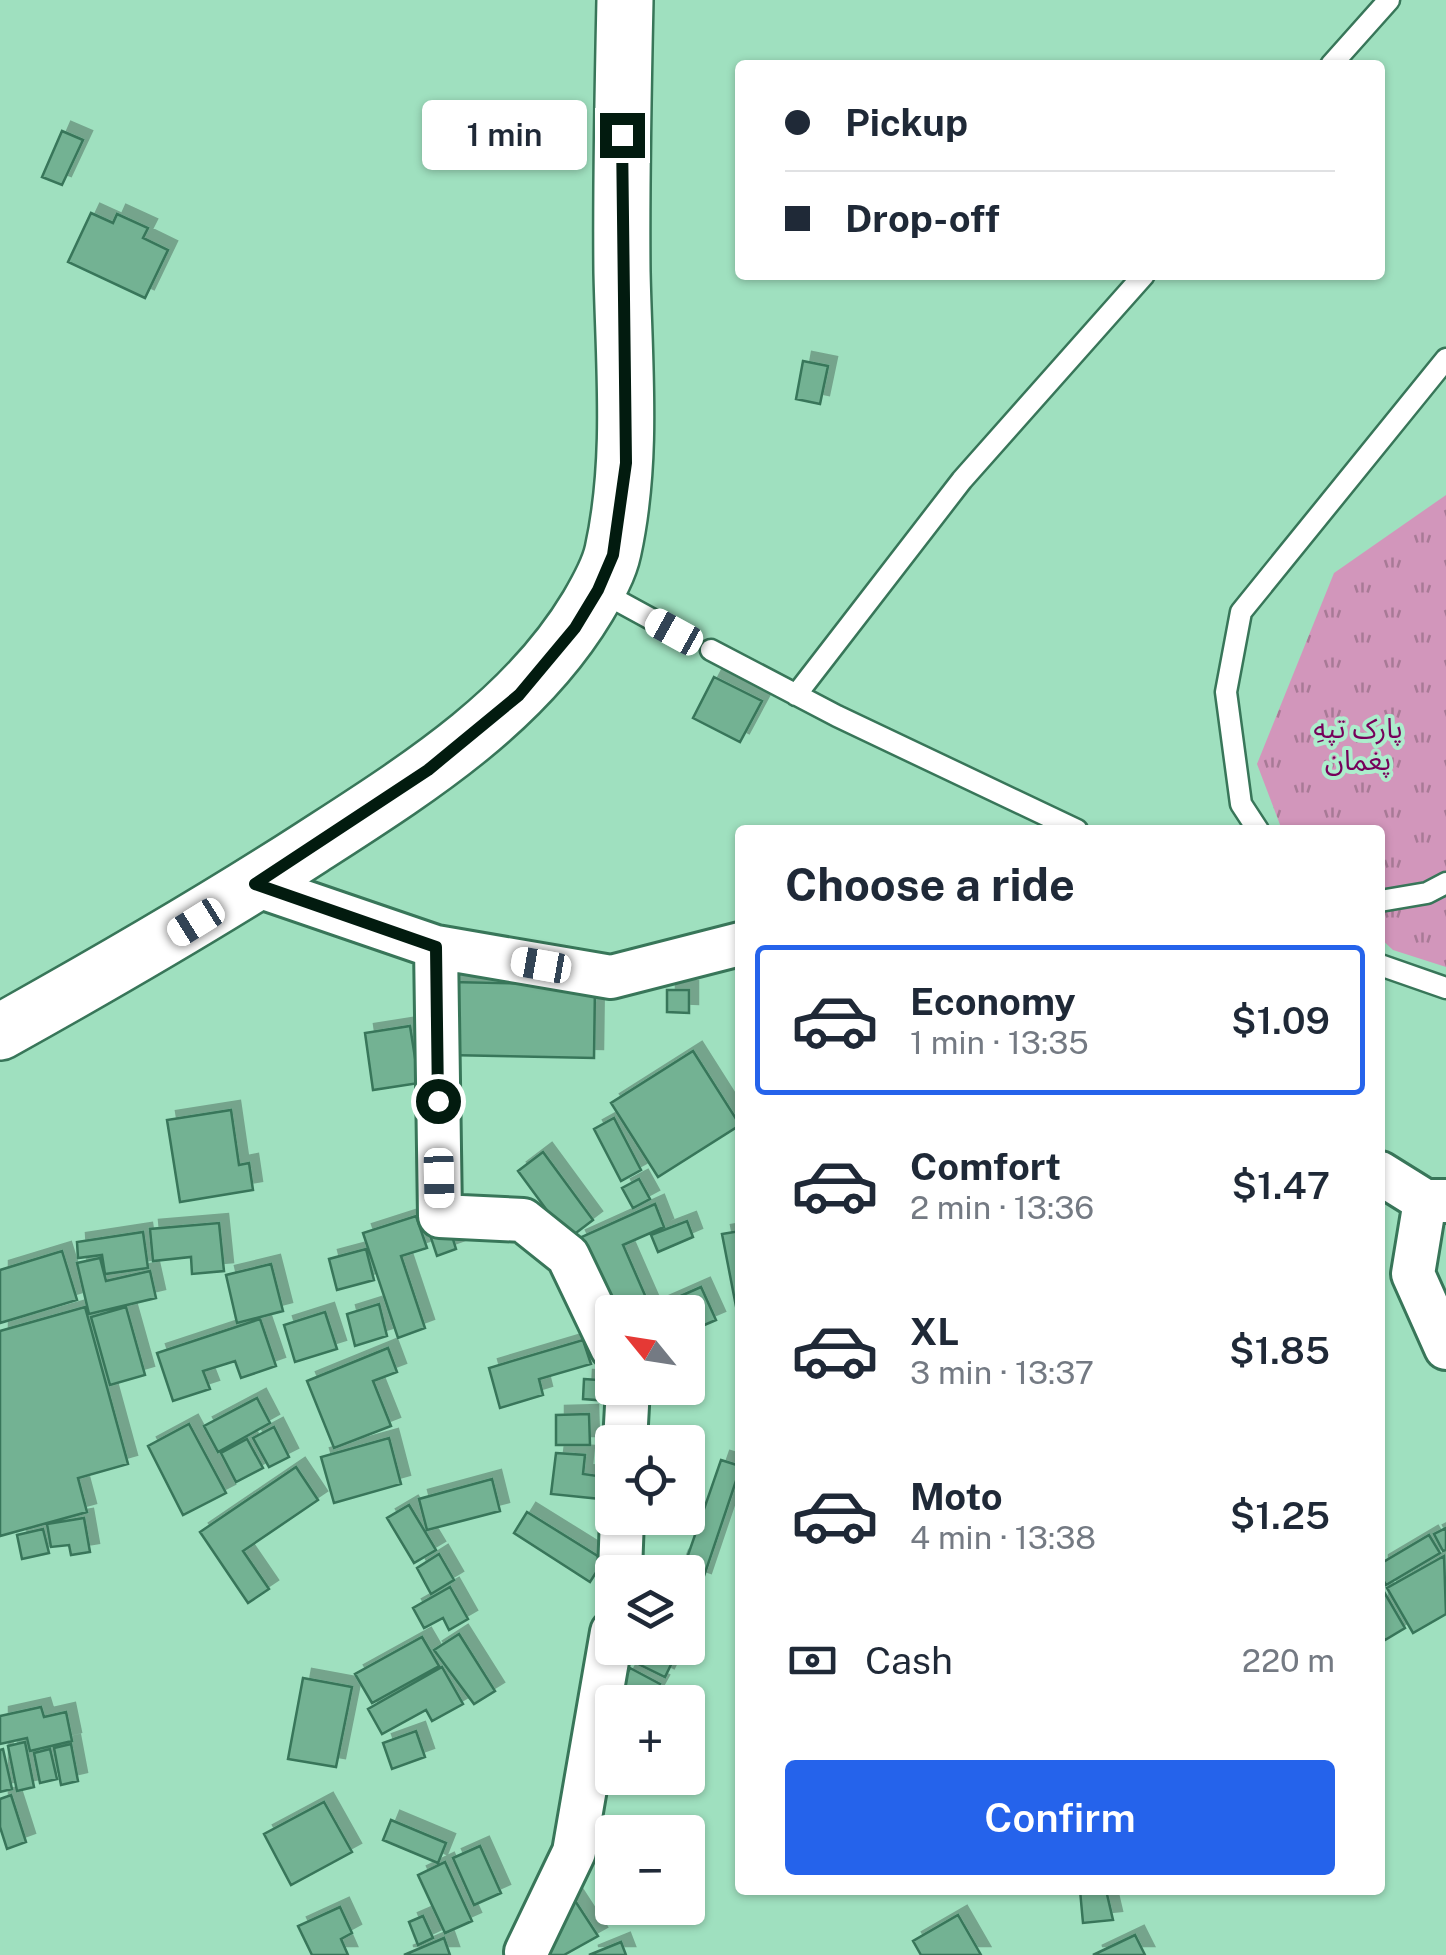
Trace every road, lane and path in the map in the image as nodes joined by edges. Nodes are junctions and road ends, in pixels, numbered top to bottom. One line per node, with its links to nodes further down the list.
1 (625, 0): 6 (main road)
2 (1389, 0): 3 (lane)
3 (1335, 60)
4 (1140, 280): 9 (lane)
5 (1446, 358): 11 (lane)
6 (598, 590): 7 (lane); 13 (main road)
7 (674, 632)
8 (710, 650): 9 (lane)
9 (796, 695): 10 (lane)
10 (1067, 825)
11 (1255, 825)
12 (1446, 883): 14 (lane)
13 (255, 884): 16 (street); 19 (main road)
14 (1385, 900)
15 (735, 945): 16 (street)
16 (436, 947): 22 (street)
17 (1385, 967): 18 (lane)
18 (1446, 988)
19 (0, 1032)
20 (1385, 1176): 21 (street)
21 (1435, 1201): 23 (street)
22 (595, 1312)
23 (1446, 1348)
24 (606, 1665): 25 (street)
25 (526, 1952)

